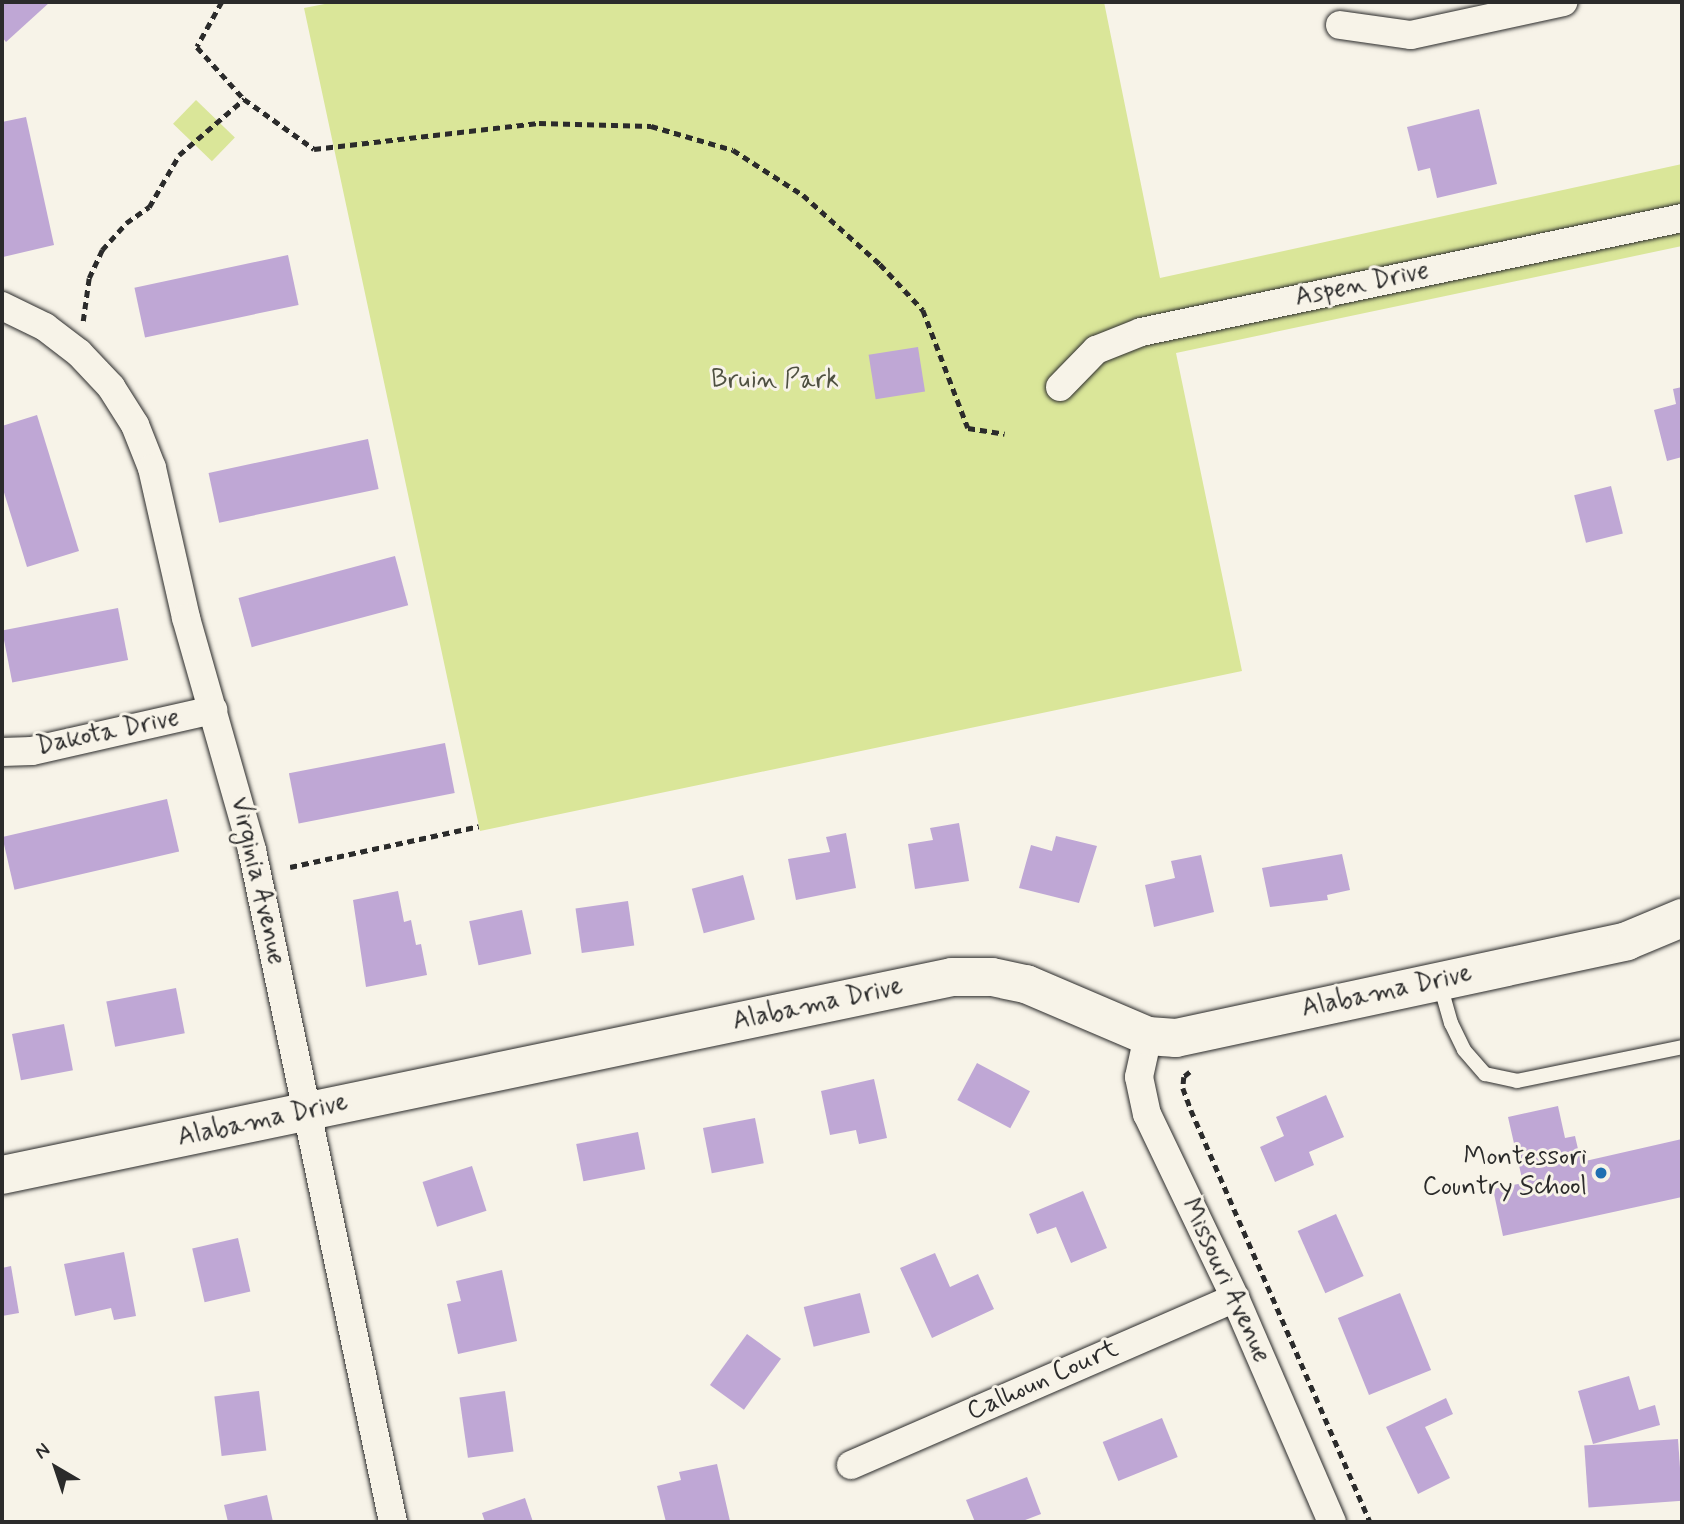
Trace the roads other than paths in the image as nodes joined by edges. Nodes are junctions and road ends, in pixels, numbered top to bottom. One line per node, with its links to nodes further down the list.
1 (1563, 2): 2 (street)
2 (1340, 25)
3 (1682, 218): 5 (street, Aspen Drive)
4 (2, 306): 6 (street, Virginia Avenue)
5 (1060, 387)
6 (213, 710): 7 (street, Dakota Drive); 14 (street, Virginia Avenue)
7 (2, 752)
8 (1682, 918): 9 (street, Alabama Drive)
9 (1627, 941): 10 (street, Alabama Drive); 11 (street, Alabama Drive)
10 (1682, 941)
11 (1439, 981): 12 (street, Alabama Drive); 13 (lane)
12 (1148, 1036): 14 (street, Alabama Drive); 16 (street, Missouri Avenue)
13 (1682, 1047)
14 (307, 1111): 15 (street, Alabama Drive); 18 (street, Virginia Avenue)
15 (2, 1175)
16 (1235, 1298): 17 (street, Calhoun Court); 19 (street, Missouri Avenue)
17 (851, 1465)
18 (393, 1522)
19 (1332, 1522)

